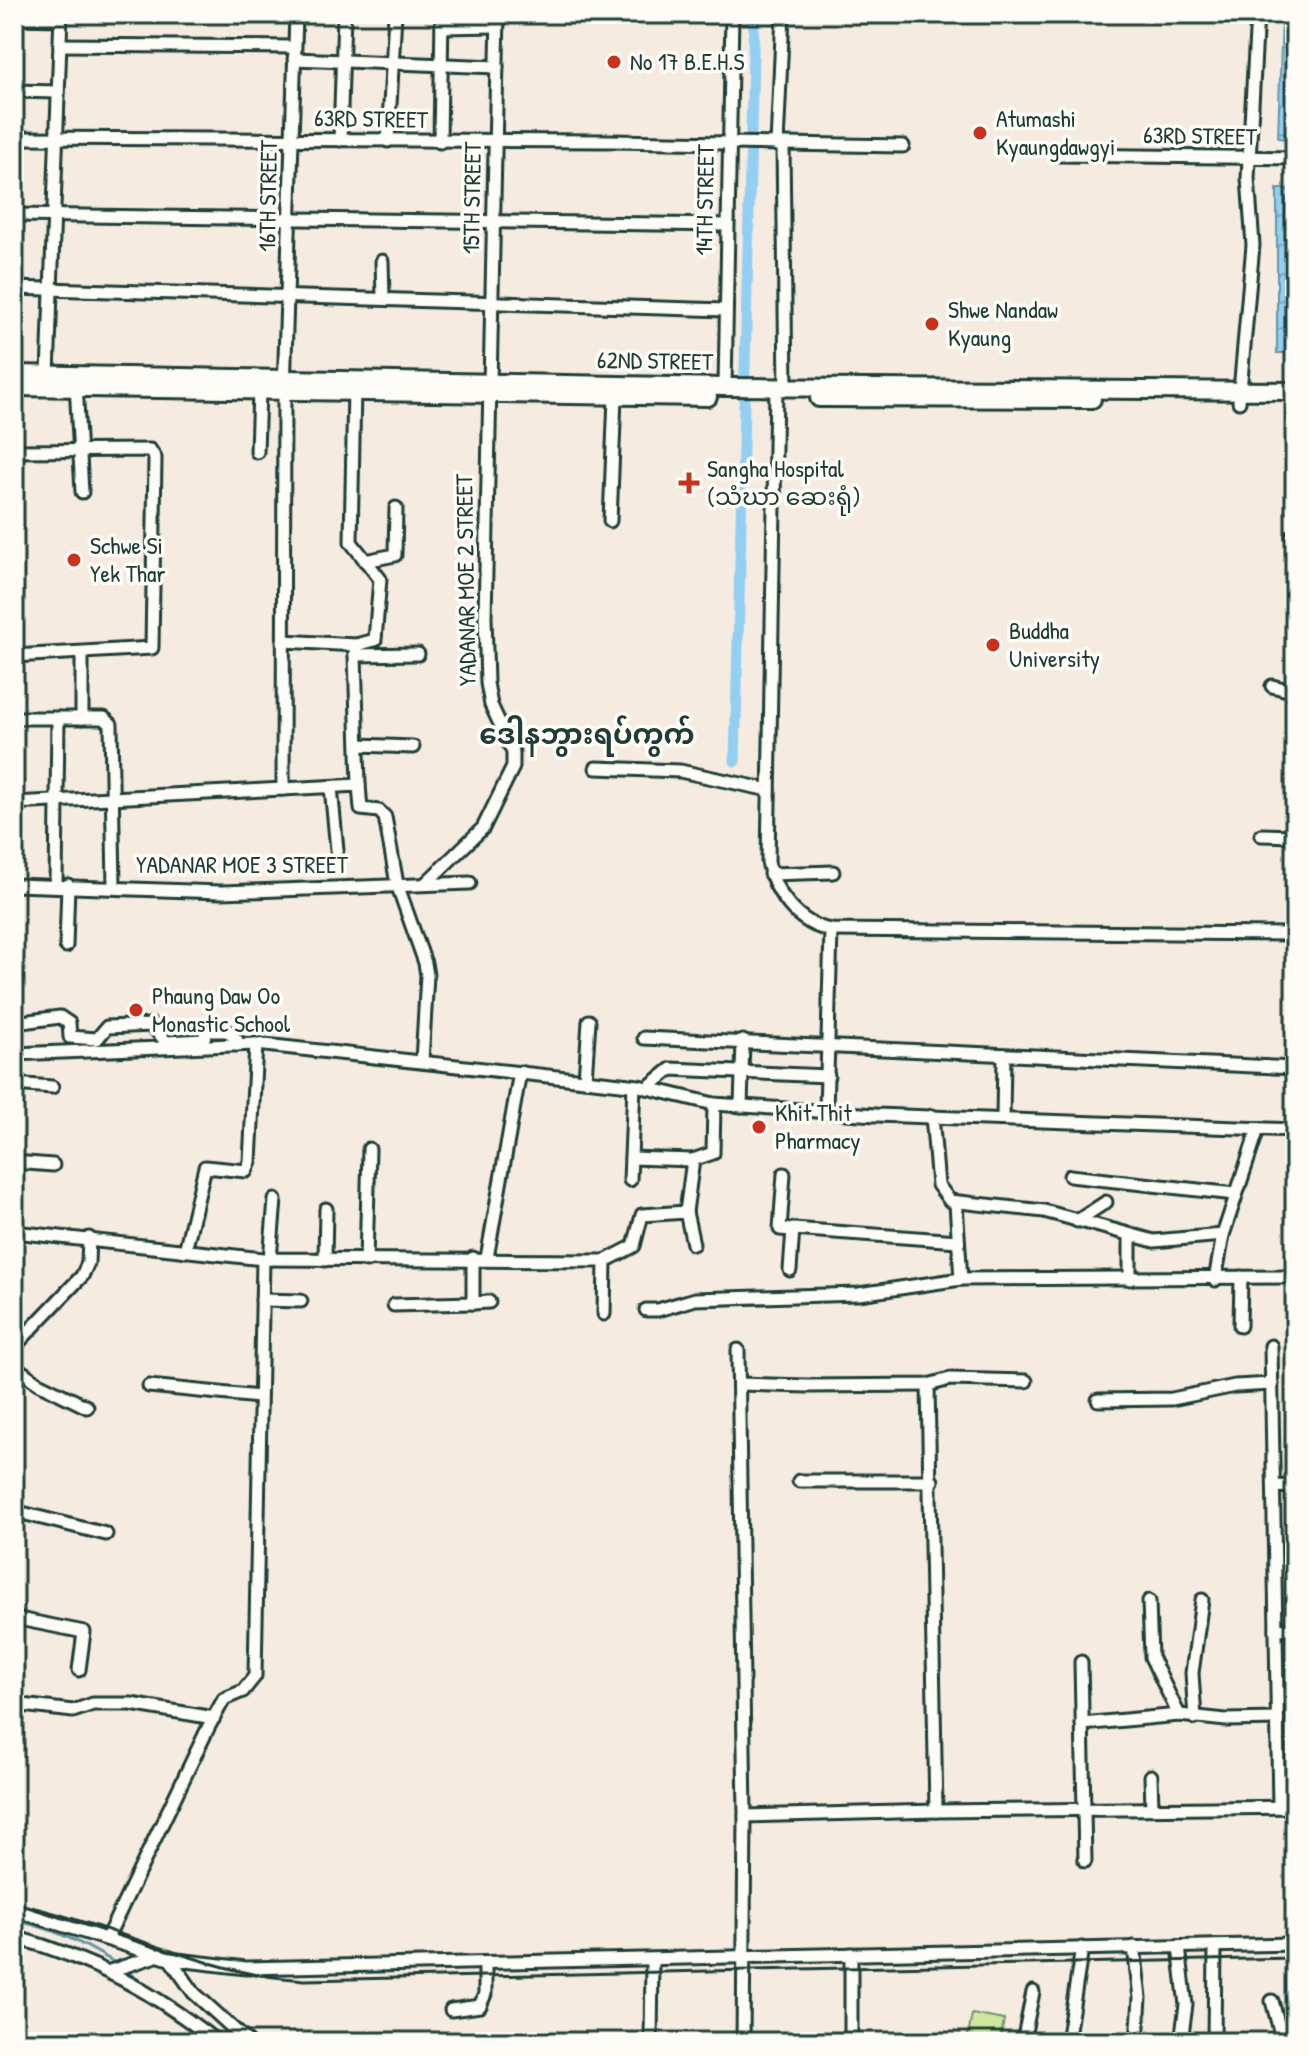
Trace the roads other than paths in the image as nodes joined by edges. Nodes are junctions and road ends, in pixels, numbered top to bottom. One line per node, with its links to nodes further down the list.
1 (296, 14): 13 (street, 16TH STREET)
2 (344, 14): 14 (street)
3 (395, 14): 15 (street)
4 (442, 14): 11 (street)
5 (732, 14): 27 (street, 14TH STREET)
6 (783, 14): 28 (street)
7 (1257, 14): 32 (street)
8 (61, 16): 9 (street); 12 (street)
9 (14, 18)
10 (498, 20): 11 (street); 17 (street, 15TH STREET)
11 (442, 27): 16 (street)
12 (60, 45): 13 (street); 19 (street)
13 (294, 53): 14 (street); 22 (street, 16TH STREET)
14 (343, 60): 15 (street); 23 (street)
15 (392, 61): 16 (street); 24 (street)
16 (441, 65): 17 (street); 25 (street)
17 (497, 67): 26 (street, 15TH STREET)
18 (14, 91): 19 (street)
19 (58, 92): 21 (street)
20 (14, 138): 21 (street, 63RD STREET)
21 (57, 139): 22 (street, 63RD STREET); 34 (street)
22 (291, 139): 23 (street, 63RD STREET); 35 (street, 16TH STREET)
23 (340, 140): 24 (street, 63RD STREET)
24 (388, 141): 25 (street, 63RD STREET)
25 (440, 142): 26 (street, 63RD STREET)
26 (495, 142): 27 (street, 63RD STREET); 36 (street, 15TH STREET)
27 (731, 143): 28 (street, 63RD STREET); 37 (street, 14TH STREET)
28 (780, 145): 29 (street, 63RD STREET); 54 (street)
29 (903, 146)
30 (1057, 155): 32 (street, 63RD STREET)
31 (1295, 158): 32 (street, 63RD STREET)
32 (1249, 159): 56 (street)
33 (14, 215): 34 (street)
34 (53, 215): 35 (street); 40 (street)
35 (290, 222): 36 (street); 41 (street, 16TH STREET)
36 (495, 224): 37 (street); 43 (street, 15TH STREET)
37 (727, 225): 44 (street, 14TH STREET)
38 (382, 261): 42 (street)
39 (14, 288): 40 (street)
40 (51, 289): 41 (street); 46 (street)
41 (287, 296): 42 (street); 48 (street, 16TH STREET)
42 (383, 297): 43 (street)
43 (491, 301): 44 (street); 51 (street, 15TH STREET)
44 (726, 310): 53 (street, 14TH STREET)
45 (14, 374): 46 (main road, 62ND STREET)
46 (48, 375): 47 (main road, 62ND STREET)
47 (76, 382): 48 (main road, 62ND STREET); 50 (main road, 62ND STREET); 52 (main road, 62ND STREET); 59 (street)
48 (284, 385): 49 (main road, 62ND STREET); 52 (main road, 62ND STREET); 66 (street, 16TH STREET)
49 (354, 386): 51 (main road, 62ND STREET); 65 (street)
50 (14, 387)
51 (489, 388): 53 (main road, 62ND STREET); 57 (main road, 62ND STREET); 93 (street, YADANAR MOE 2 STREET)
52 (259, 390): 61 (street)
53 (730, 390): 54 (main road, 62ND STREET); 57 (main road, 62ND STREET)
54 (774, 391): 56 (main road, 62ND STREET); 82 (street)
55 (1295, 391): 56 (main road, 62ND STREET)
56 (1239, 396): 58 (main road, 62ND STREET)
57 (615, 397): 64 (street)
58 (1295, 402)
59 (81, 449): 60 (street); 62 (street); 68 (street)
60 (14, 451)
61 (257, 452)
62 (82, 492)
63 (396, 508): 65 (street)
64 (610, 521)
65 (365, 561): 67 (street)
66 (283, 641): 67 (street); 81 (street, 16TH STREET)
67 (356, 650): 69 (street); 76 (street)
68 (82, 654): 70 (street); 75 (street)
69 (418, 654)
70 (14, 656)
71 (1272, 686): 72 (street)
72 (1295, 692)
73 (14, 718): 74 (street)
74 (58, 718): 75 (street); 84 (street)
75 (82, 718): 83 (street)
76 (359, 745): 77 (street); 79 (street)
77 (413, 747)
78 (596, 768): 82 (street)
79 (359, 785): 80 (street); 92 (street)
80 (331, 787): 81 (street); 88 (street)
81 (283, 789): 83 (street)
82 (769, 790): 90 (street)
83 (114, 796): 84 (street); 96 (street)
84 (56, 800): 85 (street); 95 (street)
85 (14, 803)
86 (1261, 835): 87 (street)
87 (1295, 836)
88 (337, 850)
89 (833, 872): 90 (street)
90 (770, 874): 97 (street)
91 (470, 883): 93 (street, YADANAR MOE 3 STREET)
92 (397, 884): 93 (street, YADANAR MOE 3 STREET); 96 (street, YADANAR MOE 3 STREET); 109 (street)
93 (425, 884)
94 (14, 885): 95 (street, YADANAR MOE 3 STREET)
95 (62, 885): 96 (street, YADANAR MOE 3 STREET); 99 (street)
96 (114, 886)
97 (831, 930): 98 (street); 106 (street)
98 (1295, 934)
99 (66, 946)
100 (589, 1021): 114 (street)
101 (14, 1023): 105 (street)
102 (644, 1038): 103 (street)
103 (743, 1041): 106 (street); 112 (street)
104 (256, 1044): 105 (street); 109 (street); 148 (street)
105 (237, 1045): 107 (street)
106 (829, 1046): 108 (street); 113 (street)
107 (14, 1054)
108 (1004, 1055): 110 (street); 123 (street)
109 (422, 1061): 111 (street)
110 (1295, 1068)
111 (520, 1072): 114 (street); 150 (street)
112 (742, 1072): 113 (street); 118 (street); 120 (street)
113 (828, 1076): 121 (street)
114 (585, 1080): 116 (street)
115 (14, 1084): 117 (street)
116 (634, 1086): 118 (street); 127 (street)
117 (52, 1087)
118 (647, 1088): 119 (street)
119 (714, 1104): 120 (street); 128 (street)
120 (741, 1106): 121 (street)
121 (826, 1112): 122 (street)
122 (932, 1116): 123 (street); 137 (street)
123 (1003, 1119): 124 (street)
124 (1258, 1129): 125 (street); 134 (street)
125 (1295, 1130)
126 (369, 1149): 153 (street)
127 (631, 1158): 128 (street); 133 (street)
128 (693, 1160): 139 (street)
129 (14, 1162): 130 (street)
130 (53, 1165)
131 (784, 1174): 141 (street)
132 (1070, 1176): 134 (street)
133 (630, 1180)
134 (1235, 1194): 143 (street)
135 (275, 1200): 151 (street)
136 (1106, 1202): 140 (street)
137 (956, 1204): 140 (street); 146 (street)
138 (326, 1209): 152 (street)
139 (686, 1212): 147 (street); 154 (street)
140 (1077, 1221): 144 (street)
141 (791, 1230): 146 (street); 155 (street)
142 (14, 1232): 145 (street)
143 (1223, 1235): 144 (street); 160 (street)
144 (1130, 1237): 159 (street)
145 (89, 1238): 148 (street); 170 (street)
146 (958, 1241): 158 (street)
147 (693, 1244)
148 (185, 1251): 151 (street)
149 (473, 1258): 150 (street); 153 (street); 164 (street)
150 (487, 1258): 154 (street)
151 (266, 1259): 152 (street); 161 (street)
152 (325, 1260): 153 (street)
153 (366, 1261)
154 (605, 1261): 167 (street)
155 (790, 1270)
156 (1241, 1277): 157 (street); 160 (street); 168 (street)
157 (1285, 1277)
158 (961, 1279): 159 (street); 166 (street)
159 (1130, 1279): 160 (street)
160 (1215, 1280)
161 (262, 1300): 162 (street); 178 (street)
162 (301, 1301)
163 (489, 1302): 164 (street)
164 (473, 1303): 165 (street)
165 (394, 1305)
166 (646, 1310)
167 (604, 1314)
168 (1240, 1326)
169 (1271, 1346): 175 (street)
170 (14, 1347)
171 (738, 1350): 174 (street)
172 (14, 1366): 180 (street)
173 (1026, 1381): 176 (street)
174 (739, 1384): 176 (street); 206 (street)
175 (1272, 1384): 179 (street); 183 (street)
176 (928, 1385): 182 (street)
177 (149, 1386): 178 (street)
178 (259, 1397): 196 (street)
179 (1098, 1400)
180 (87, 1407)
181 (799, 1481): 182 (street)
182 (932, 1481): 205 (street)
183 (1274, 1486): 184 (street); 191 (street)
184 (1295, 1487)
185 (14, 1511): 186 (street)
186 (106, 1534)
187 (1202, 1600): 197 (street)
188 (1149, 1601): 195 (street)
189 (14, 1618): 193 (street)
190 (1295, 1628): 191 (street)
191 (1276, 1629): 198 (street)
192 (1081, 1662): 199 (street)
193 (79, 1670)
194 (14, 1704): 196 (street)
195 (1179, 1715): 197 (street); 199 (street)
196 (214, 1718): 210 (street)
197 (1195, 1718): 198 (street)
198 (1278, 1719): 201 (street)
199 (1082, 1724): 204 (street)
200 (1151, 1776): 203 (street)
201 (1279, 1807): 202 (street); 203 (street)
202 (1295, 1807)
203 (1152, 1808): 204 (street)
204 (1082, 1810): 205 (street); 207 (street)
205 (936, 1811): 206 (street)
206 (745, 1816): 218 (street)
207 (1085, 1861)
208 (14, 1910): 210 (street)
209 (14, 1937): 221 (street)
210 (107, 1938): 217 (street)
211 (1295, 1944): 212 (street)
212 (1215, 1946): 214 (street); 234 (street)
213 (1134, 1947): 214 (street); 215 (street); 232 (street)
214 (1179, 1947): 233 (street)
215 (1082, 1948): 216 (street); 231 (street)
216 (851, 1954): 218 (street); 229 (street)
217 (161, 1957): 220 (street); 221 (street); 226 (street)
218 (744, 1957): 219 (street); 228 (street)
219 (652, 1961): 220 (street); 227 (street)
220 (485, 1964): 224 (street)
221 (111, 1970): 225 (street)
222 (1033, 1992): 230 (street)
223 (1272, 2001): 235 (street)
224 (451, 2010)
225 (214, 2041)
226 (248, 2042)
227 (651, 2042)
228 (743, 2042)
229 (851, 2042)
230 (1023, 2042)
231 (1067, 2042)
232 (1137, 2042)
233 (1181, 2042)
234 (1214, 2042)
235 (1283, 2042)

